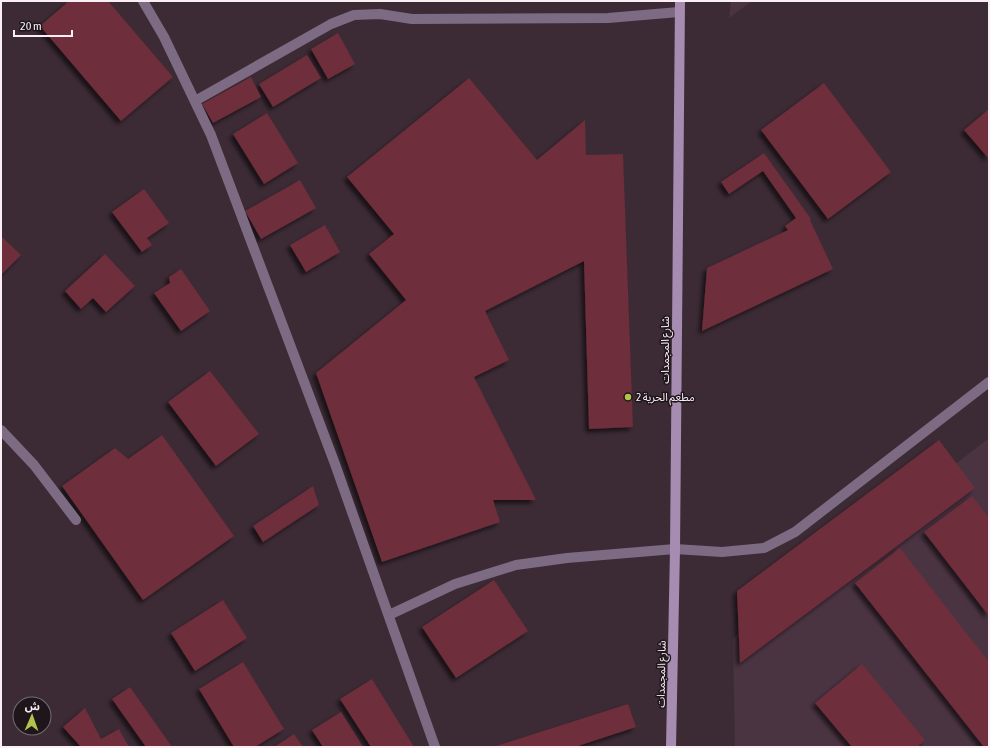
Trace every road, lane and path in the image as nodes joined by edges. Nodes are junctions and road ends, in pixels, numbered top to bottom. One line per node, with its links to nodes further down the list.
1 (143, 1): 4 (street)
2 (680, 1): 3 (main road, شارع المجمدات)
3 (679, 12): 4 (street); 8 (main road, شارع المجمدات)
4 (195, 101): 9 (street)
5 (989, 382): 8 (street)
6 (1, 430): 7 (street)
7 (76, 520)
8 (675, 550): 9 (street); 11 (main road, شارع المجمدات)
9 (389, 615): 10 (street)
10 (435, 747)
11 (671, 747)

